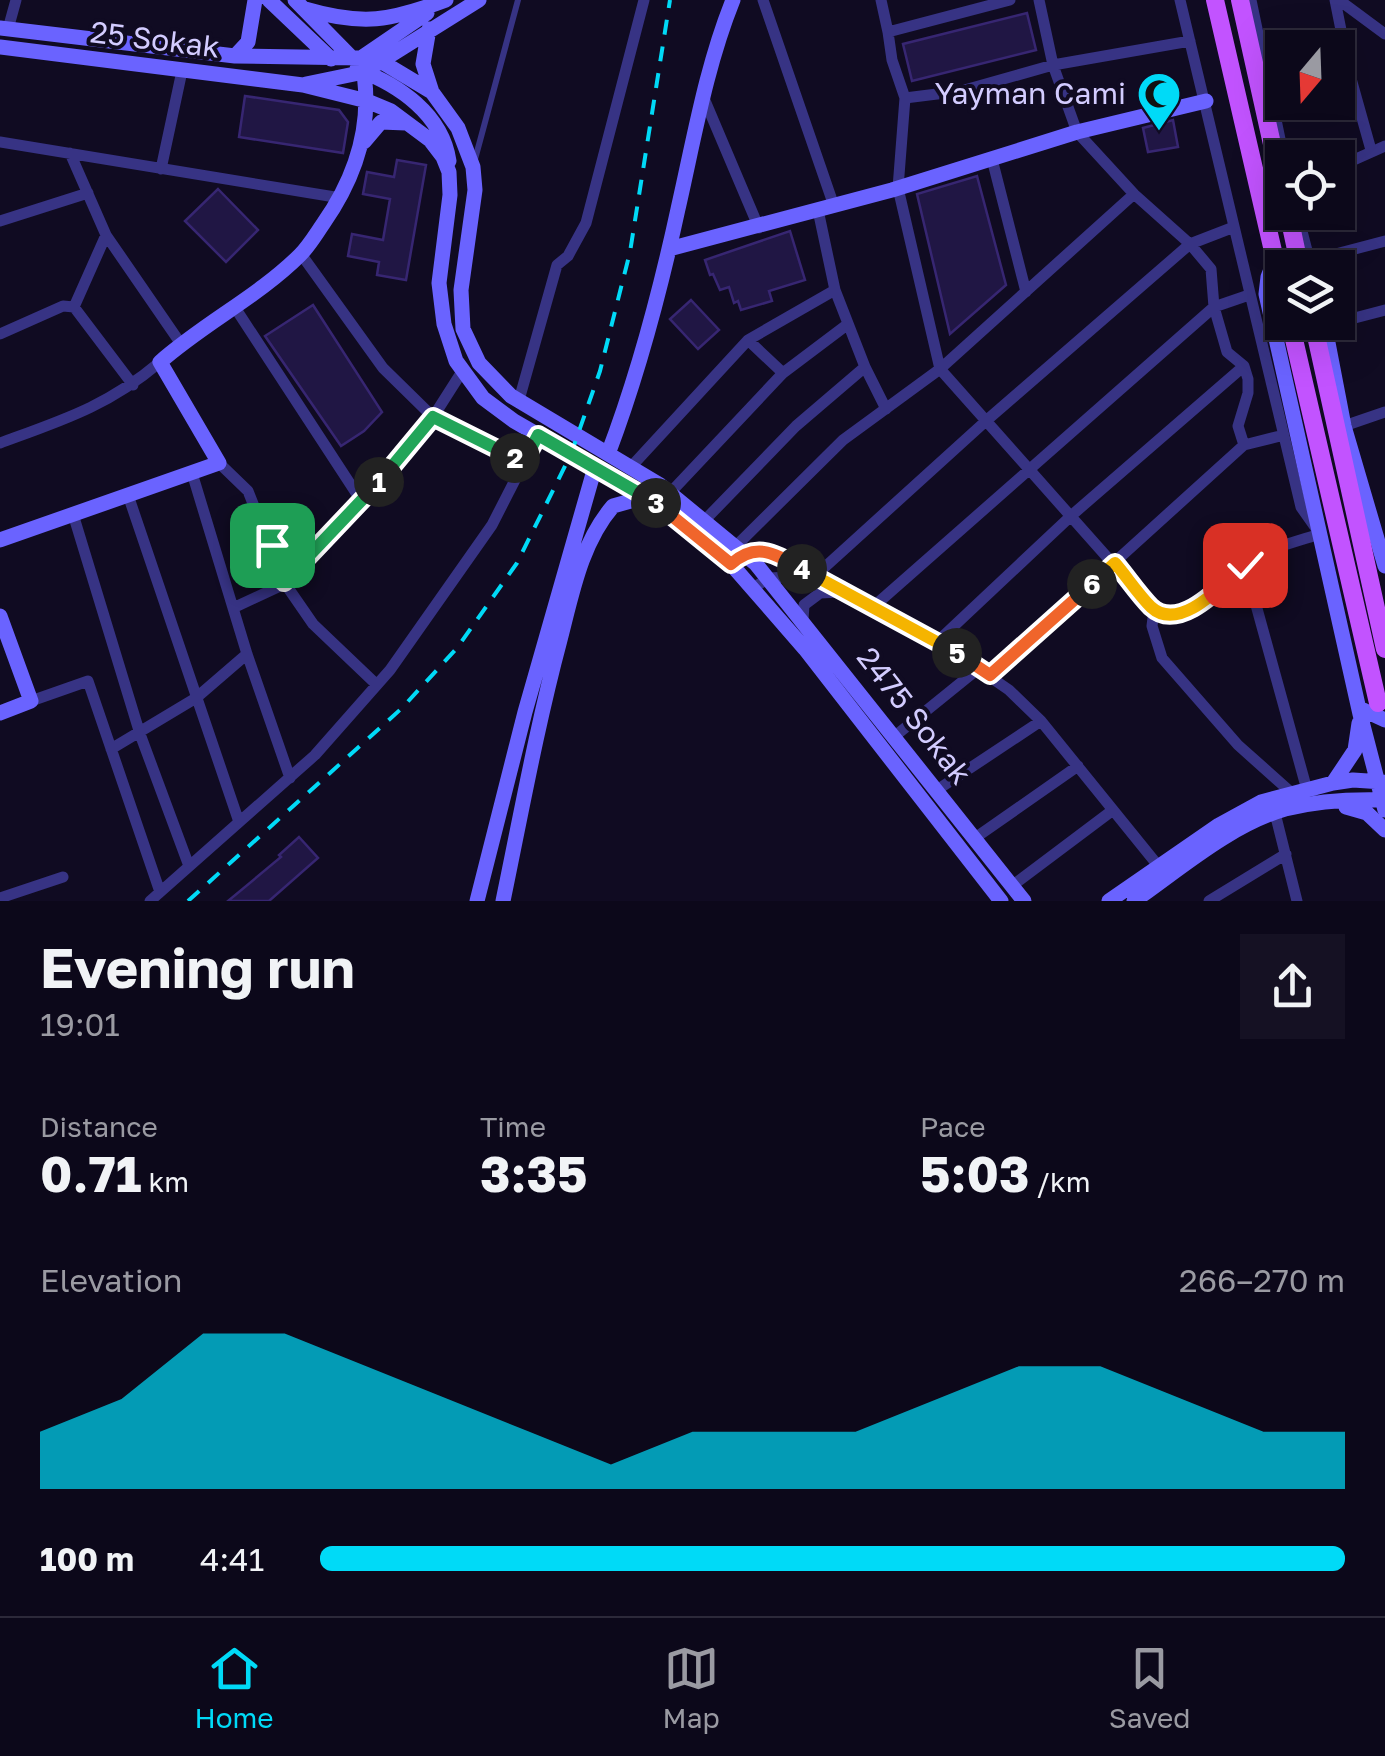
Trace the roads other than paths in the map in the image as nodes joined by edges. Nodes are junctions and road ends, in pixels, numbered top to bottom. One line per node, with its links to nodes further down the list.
1 (16, 0): 18 (street)
2 (255, 0): 24 (main road)
3 (269, 0): 25 (main road)
4 (446, 0): 17 (main road); 26 (main road)
5 (479, 0): 19 (main road)
6 (518, 0): 47 (lane)
7 (644, 0): 88 (street)
8 (733, 0): 32 (main road)
9 (763, 0): 54 (street)
10 (881, 0): 20 (street)
11 (1010, 0): 20 (street)
12 (1039, 0): 28 (street)
13 (1180, 0): 22 (street)
14 (1215, 0): 62 (main road)
15 (1251, 2): 38 (main road); 39 (street)
16 (1344, 2): 21 (street); 43 (street)
17 (300, 4): 26 (main road)
18 (4, 28): 24 (main road, 25 Sokak)
19 (428, 30): 27 (main road); 31 (main road)
20 (888, 32): 33 (street)
21 (1385, 34)
22 (1190, 41): 28 (street); 35 (street)
23 (0, 47): 29 (main road, 25 Sokak)
24 (236, 56): 25 (main road)
25 (327, 57): 26 (main road)
26 (359, 62): 27 (main road); 30 (main road); 34 (main road); 49 (main road)
27 (382, 62): 31 (main road, 2475 Sokak)
28 (1053, 65): 33 (street); 37 (street)
29 (182, 71): 30 (main road, 25 Sokak); 48 (street)
30 (302, 85): 34 (main road)
31 (432, 92): 47 (main road, 2475 Sokak)
32 (703, 96): 57 (street); 61 (main road)
33 (905, 98): 50 (street)
34 (367, 101): 36 (main road); 41 (main road)
35 (1206, 101): 37 (main road); 56 (street)
36 (408, 123): 41 (main road); 49 (main road)
37 (1077, 132): 46 (main road); 52 (street)
38 (1274, 140)
39 (1280, 140)
40 (0, 142): 44 (street)
41 (362, 145): 53 (main road)
42 (1385, 146): 43 (street)
43 (1371, 150): 45 (street)
44 (70, 153): 48 (street); 51 (street)
45 (1355, 158)
46 (992, 159): 50 (main road); 66 (street)
47 (473, 167): 88 (main road, 2475 Sokak)
48 (161, 168): 53 (street)
49 (449, 172): 85 (main road, 2475 Sokak)
50 (898, 188): 54 (main road); 84 (street)
51 (88, 193): 55 (street); 58 (street)
52 (1134, 194): 60 (street); 66 (street)
53 (341, 198): 64 (main road)
54 (826, 208): 57 (main road); 65 (street)
55 (0, 221)
56 (1234, 227): 60 (street); 67 (street)
57 (759, 228): 61 (main road)
58 (106, 235): 69 (street); 80 (street)
59 (1385, 241): 63 (street)
60 (1190, 244): 70 (street); 92 (street)
61 (669, 249): 98 (main road)
62 (1273, 250)
63 (1355, 250)
64 (301, 254): 68 (main road); 91 (street)
65 (835, 290): 73 (street); 75 (street)
66 (1026, 292): 84 (street)
67 (1249, 295): 70 (street); 95 (street)
68 (234, 306): 80 (main road); 108 (street)
69 (74, 307): 74 (street); 87 (street)
70 (1214, 307): 83 (street); 103 (street)
71 (1385, 310): 72 (street)
72 (1355, 316)
73 (848, 324): 82 (street); 86 (street)
74 (0, 334)
75 (748, 340): 86 (street); 102 (street)
76 (1276, 340): 112 (main road)
77 (1294, 340): 137 (main road)
78 (1323, 340): 130 (main road)
79 (1324, 340): 93 (main road)
80 (181, 344): 81 (main road)
81 (160, 362): 87 (street); 100 (main road)
82 (865, 366): 89 (street); 111 (street)
83 (1244, 366): 97 (street); 110 (street)
84 (940, 369): 89 (street); 92 (street)
85 (462, 370): 91 (street); 94 (main road, 2475 Sokak)
86 (783, 373): 105 (street)
87 (133, 385): 96 (street)
88 (518, 400): 98 (main road, 2475 Sokak)
89 (886, 409): 114 (street)
90 (1385, 412): 93 (street)
91 (433, 417): 99 (street); 108 (street)
92 (987, 420): 103 (street); 119 (street)
93 (1344, 426): 118 (main road)
94 (538, 435): 99 (street); 101 (main road, 2475 Sokak)
95 (1284, 435): 97 (street); 112 (street)
96 (0, 443)
97 (1244, 446): 115 (street)
98 (608, 454): 102 (main road, 2475 Sokak)
99 (524, 462): 133 (street)
100 (220, 463): 104 (main road); 121 (street)
101 (594, 467): 107 (main road, 2475 Sokak); 163 (main road)
102 (630, 468): 105 (main road, 2475 Sokak)
103 (1030, 468): 110 (street); 125 (street)
104 (192, 473): 106 (main road); 124 (street)
105 (670, 494): 111 (main road, 2475 Sokak)
106 (128, 495): 109 (main road); 134 (street)
107 (646, 496): 116 (main road, 2475 Sokak); 164 (main road)
108 (362, 502): 121 (street)
109 (72, 514): 113 (main road); 140 (street)
110 (1072, 515): 115 (street); 129 (street)
111 (704, 521): 114 (main road, 2475 Sokak)
112 (1320, 534): 117 (street); 136 (main road)
113 (0, 540)
114 (740, 549): 116 (street); 119 (street); 120 (main road, 2475 Sokak)
115 (1115, 563): 126 (street); 132 (street)
116 (731, 564): 122 (main road, 2475 Sokak)
117 (1245, 565): 126 (street); 148 (street)
118 (1385, 566)
119 (816, 576): 120 (street); 123 (street)
120 (769, 578): 122 (street); 128 (main road, 2475 Sokak)
121 (284, 582): 124 (street); 133 (street)
122 (753, 588): 165 (main road, 2475 Sokak)
123 (843, 592): 125 (street); 128 (street)
124 (233, 608): 131 (street)
125 (872, 608): 129 (street)
126 (1154, 610): 148 (street)
127 (0, 616): 135 (main road)
128 (803, 620): 141 (main road, 2475 Sokak)
129 (938, 641): 132 (street)
130 (1385, 650)
131 (247, 654): 134 (street); 144 (street)
132 (984, 671): 139 (street); 141 (street)
133 (377, 684): 144 (street)
134 (196, 698): 140 (street); 153 (street)
135 (30, 701): 138 (main road); 142 (street)
136 (1359, 711): 137 (main road); 145 (main road); 146 (main road)
137 (1382, 712)
138 (0, 713)
139 (1041, 720): 143 (street); 147 (street)
140 (140, 734): 142 (street); 157 (street)
141 (894, 736): 147 (main road, 2475 Sokak)
142 (112, 749): 161 (street)
143 (1078, 766): 151 (street); 155 (street)
144 (290, 778): 153 (street)
145 (1381, 782): 146 (main road); 149 (main road)
146 (1333, 783): 148 (main road)
147 (936, 790): 155 (main road, 2475 Sokak)
148 (1300, 792): 158 (main road)
149 (1384, 802): 150 (main road)
150 (1322, 803): 152 (main road); 154 (main road)
151 (1113, 810): 158 (street); 160 (street)
152 (1276, 813): 156 (street); 168 (main road)
153 (239, 822): 157 (street)
154 (1385, 830)
155 (975, 838): 160 (main road, 2475 Sokak)
156 (1286, 854): 169 (street); 170 (street)
157 (189, 866): 161 (street)
158 (1160, 868): 167 (main road)
159 (63, 878): 162 (street)
160 (1012, 886): 166 (main road, 2475 Sokak)
161 (155, 897)
162 (0, 898)
163 (477, 901)
164 (503, 901)
165 (1001, 901)
166 (1024, 901)
167 (1109, 901)
168 (1134, 901)
169 (1208, 901)
170 (1298, 901)

